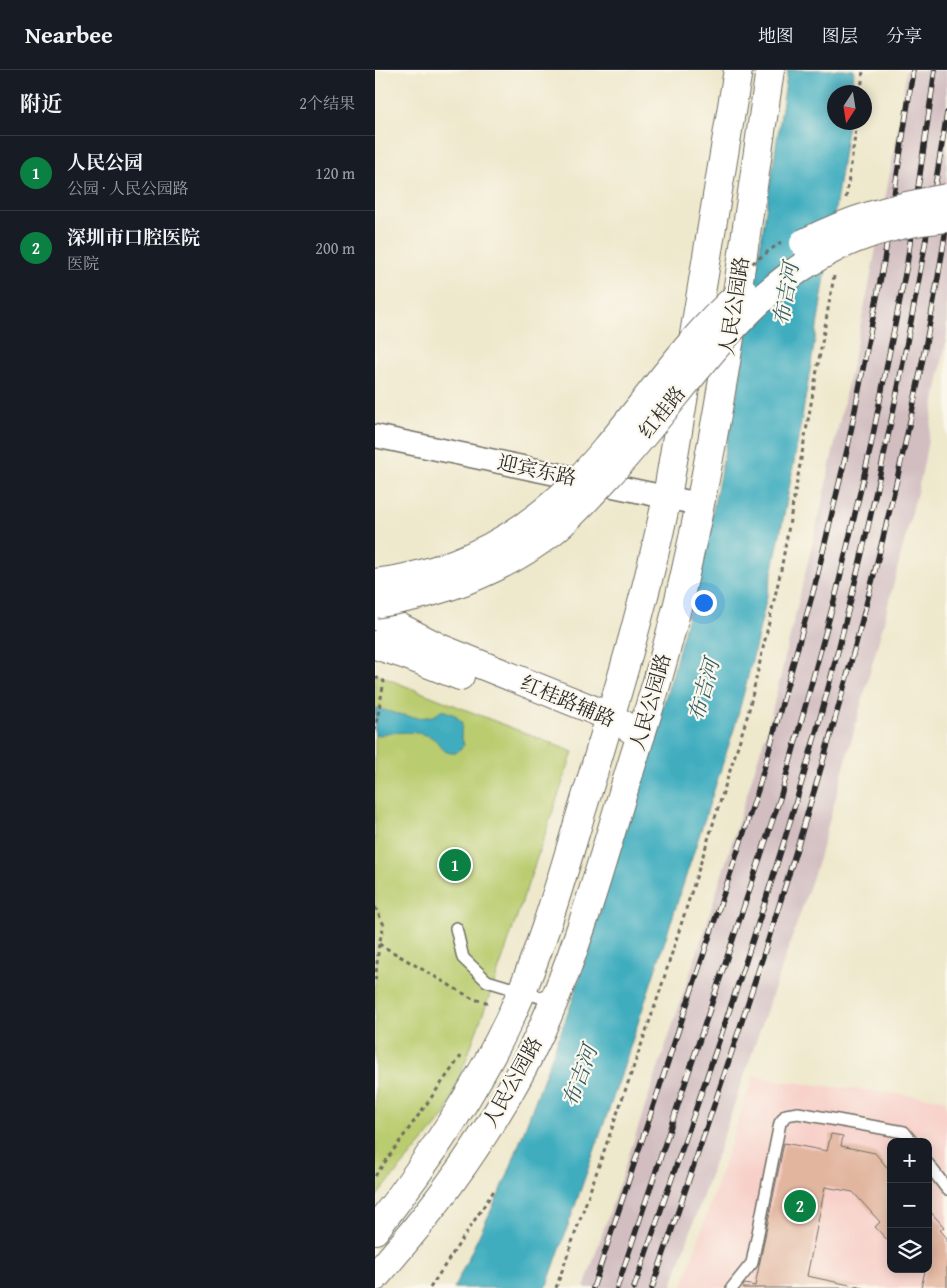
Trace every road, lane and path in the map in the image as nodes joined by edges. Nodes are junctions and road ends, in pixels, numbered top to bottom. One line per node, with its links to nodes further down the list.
1 (738, 70): 11 (main road, 人民公园路)
2 (770, 70): 12 (main road, 人民公园路)
3 (863, 70): 4 (path)
4 (862, 85)
5 (856, 130): 7 (path)
6 (947, 198): 13 (main road, 红桂路, bridge)
7 (846, 199)
8 (947, 218): 14 (main road, 红桂路, bridge)
9 (835, 267): 38 (path)
10 (375, 436): 11 (street, 迎宾东路)
11 (667, 497): 12 (street, 迎宾东路); 18 (main road, 人民公园路)
12 (699, 504): 20 (main road, 人民公园路)
13 (375, 583)
14 (375, 604)
15 (375, 615): 18 (main road, 红桂路辅路)
16 (375, 646): 18 (main road, 红桂路辅路)
17 (375, 677): 19 (path)
18 (609, 723): 20 (main road, 红桂路辅路); 25 (main road, 人民公园路)
19 (375, 731)
20 (641, 735): 26 (main road, 人民公园路)
21 (375, 907): 23 (path)
22 (456, 928): 25 (lane)
23 (379, 944): 24 (path); 27 (path)
24 (375, 983)
25 (522, 991): 26 (lane); 35 (main road, 人民公园路)
26 (553, 1001): 36 (main road, 人民公园路)
27 (488, 1012)
28 (463, 1054): 32 (path)
29 (909, 1138): 39 (lane)
30 (932, 1166): 31 (lane)
31 (943, 1173): 34 (lane)
32 (375, 1176)
33 (495, 1189): 37 (path)
34 (947, 1189)
35 (375, 1230)
36 (375, 1277)
37 (430, 1288)
38 (556, 1288)
39 (732, 1288)

